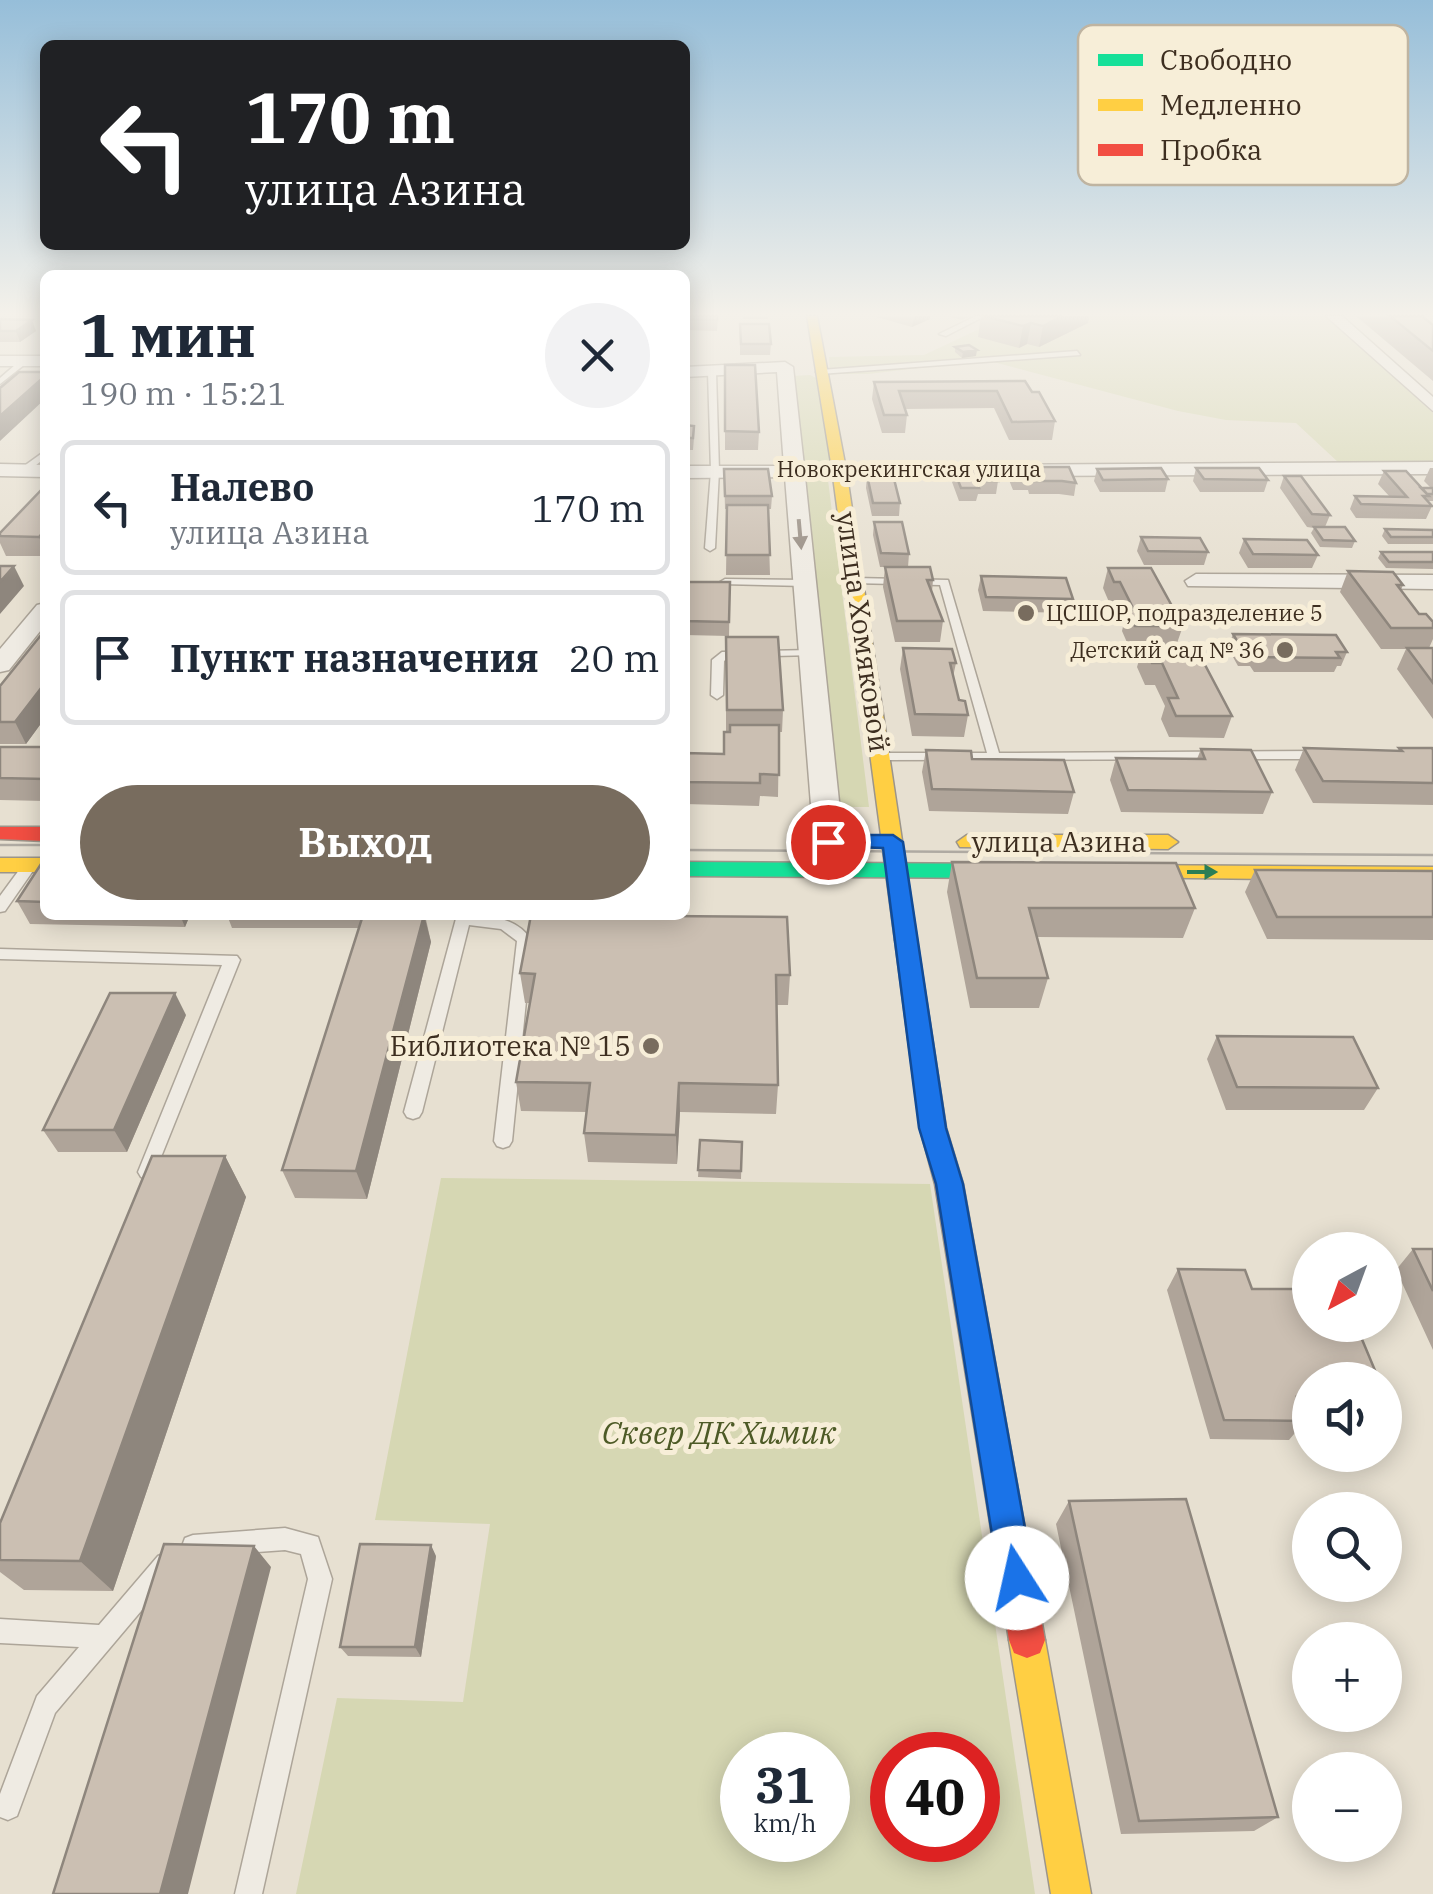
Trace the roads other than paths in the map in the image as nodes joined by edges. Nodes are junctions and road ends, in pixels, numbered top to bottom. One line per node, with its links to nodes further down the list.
1 (713, 404): 11 (lane)
2 (788, 404): 8 (street, улица Хомяковой)
3 (827, 404): 9 (street, улица Хомяковой)
4 (40, 458): 10 (lane)
5 (1433, 468): 9 (street, Новокрекингская улица)
6 (0, 470): 10 (street)
7 (40, 470): 10 (street)
8 (794, 470): 9 (street, Новокрекингская улица); 11 (street, Новокрекингская улица); 18 (street, улица Хомяковой, one-way to 18)
9 (839, 470): 14 (street, улица Хомяковой)
10 (22, 471)
11 (715, 471): 12 (street, Новокрекингская улица); 13 (lane)
12 (690, 472)
13 (710, 548)
14 (855, 581): 24 (lane); 25 (street, улица Хомяковой)
15 (1196, 581): 17 (street)
16 (725, 582): 18 (lane)
17 (1433, 582)
18 (805, 584): 20 (street, улица Хомяковой)
19 (40, 616): 21 (street)
20 (812, 653): 22 (lane); 28 (street, улица Хомяковой)
21 (0, 665)
22 (718, 695)
23 (1326, 754): 24 (lane)
24 (994, 756): 25 (lane)
25 (880, 757): 29 (street, улица Хомяковой)
26 (0, 833): 27 (street)
27 (40, 834)
28 (836, 842): 29 (street); 34 (street, улица Хомяковой)
29 (902, 842): 36 (street, улица Хомяковой)
30 (950, 842): 31 (street, улица Азина)
31 (1182, 842)
32 (0, 865): 33 (street)
33 (37, 865): 40 (lane)
34 (831, 868): 35 (street, улица Азина); 36 (street, улица Азина)
35 (690, 869)
36 (896, 870): 37 (street, улица Азина); 51 (street, улица Хомяковой)
37 (1036, 871)
38 (1095, 872): 39 (street, улица Азина, one-way to 39)
39 (1433, 874)
40 (0, 907)
41 (462, 920): 44 (lane)
42 (480, 920): 45 (lane)
43 (0, 954): 46 (lane)
44 (413, 1112)
45 (503, 1142)
46 (136, 1199)
47 (0, 1631): 48 (lane)
48 (105, 1637): 49 (lane); 50 (lane)
49 (8, 1807)
50 (249, 1894)
51 (1070, 1894)

